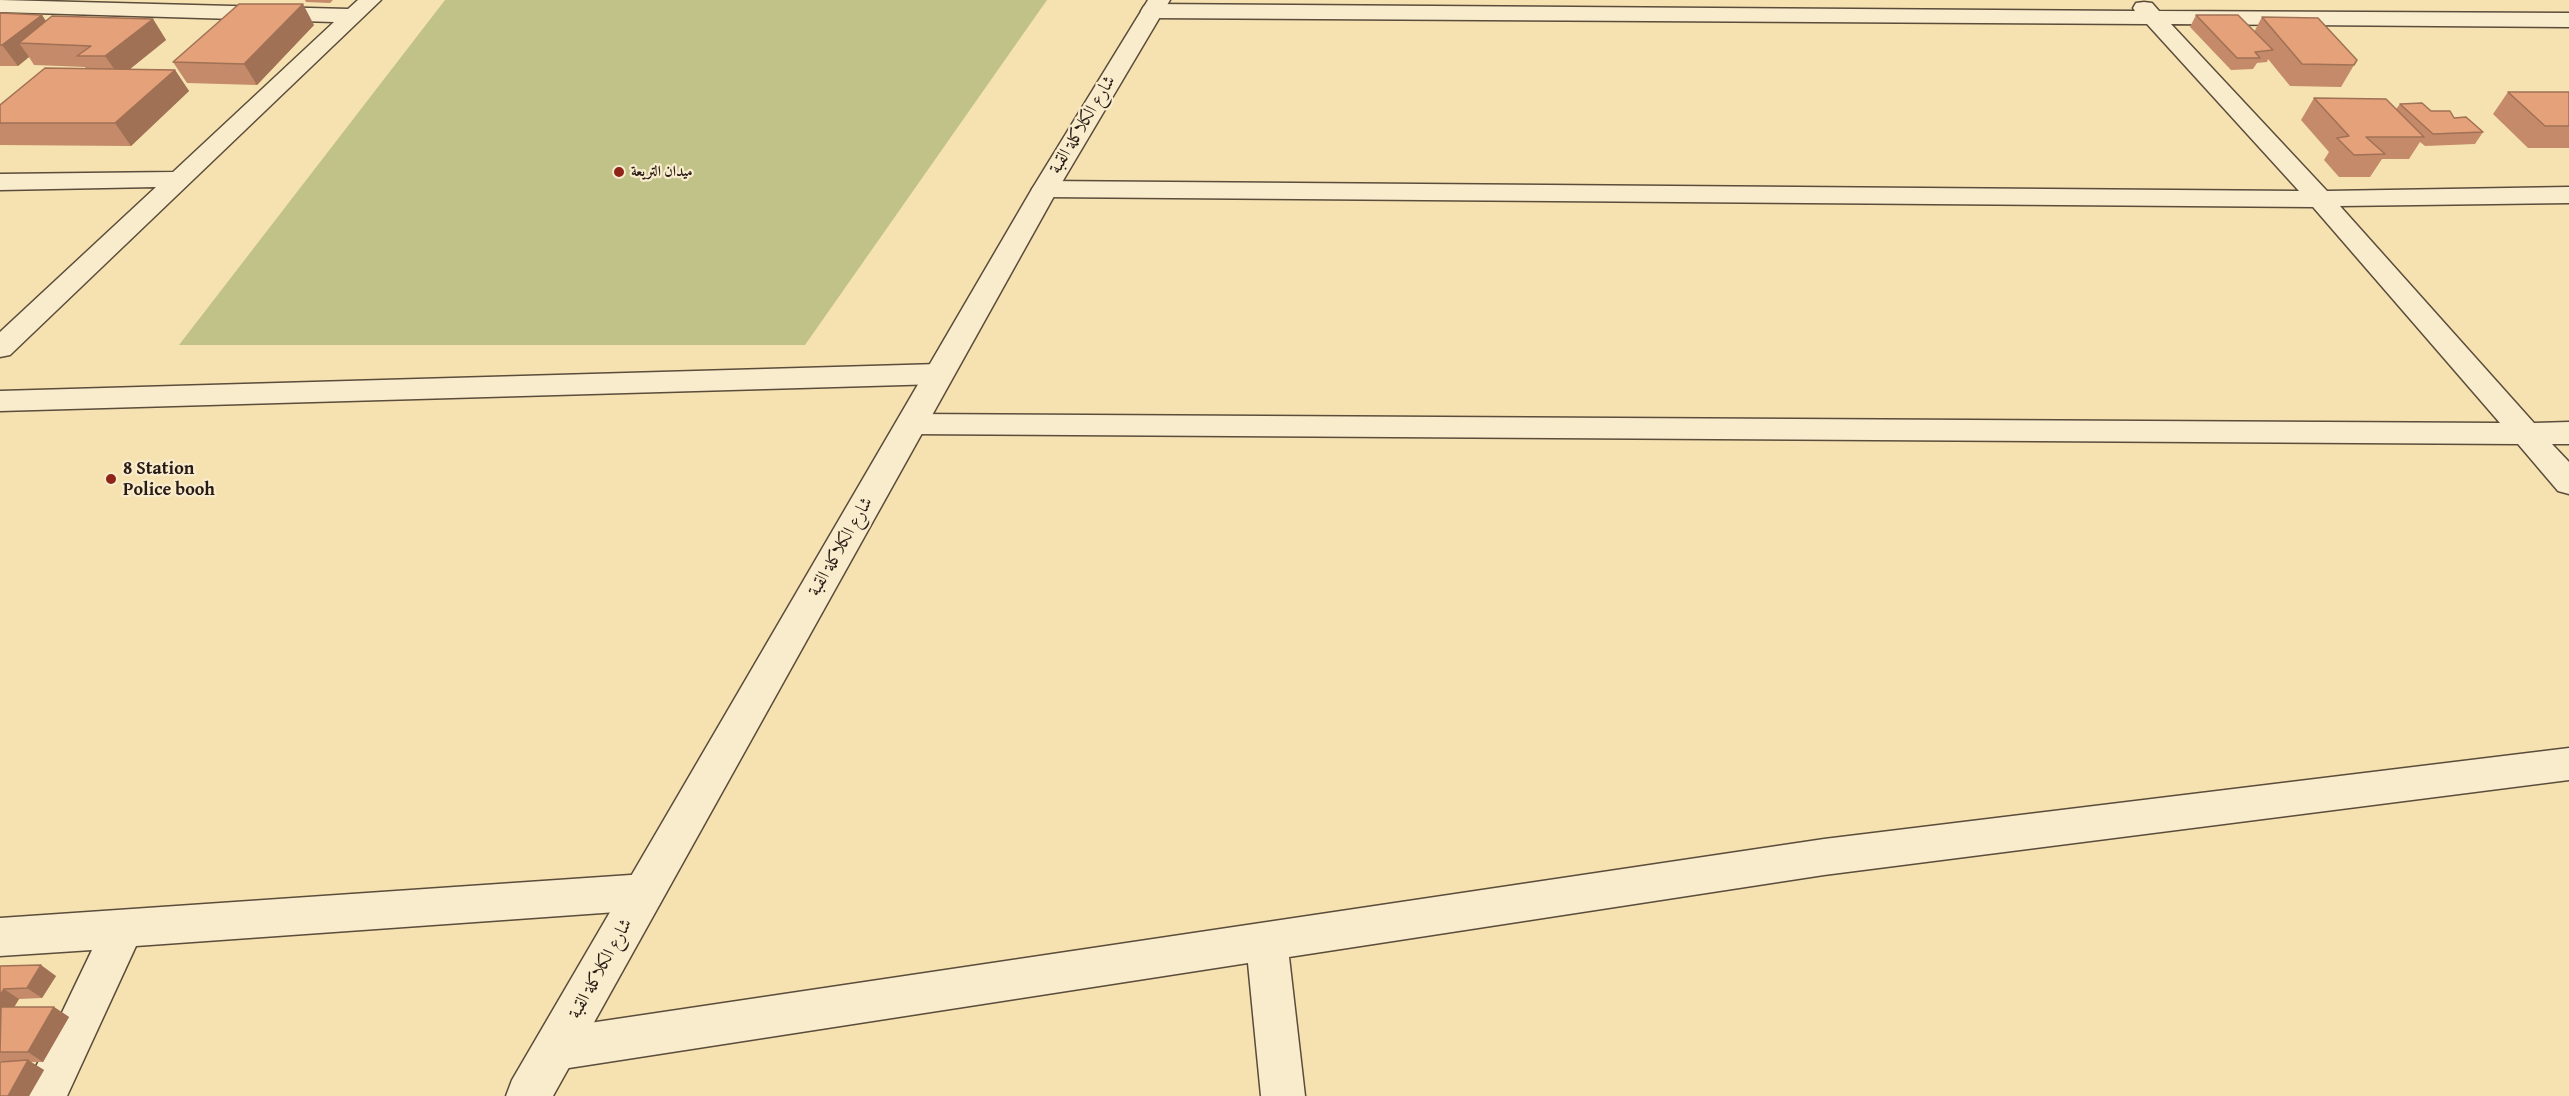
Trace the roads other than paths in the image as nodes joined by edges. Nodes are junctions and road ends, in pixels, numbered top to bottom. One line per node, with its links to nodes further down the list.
1 (2432, 0): 7 (street)
2 (77, 4): 3 (street); 5 (street)
3 (0, 6)
4 (1155, 6): 6 (street); 11 (street, شارع الكلاكلة القبة)
5 (362, 8): 9 (street)
6 (2146, 9): 7 (street); 13 (street)
7 (2455, 20): 8 (street)
8 (2569, 20)
9 (177, 179): 10 (street); 14 (street)
10 (0, 182)
11 (1045, 189): 13 (street); 15 (street, شارع الكلاكلة القبة)
12 (2569, 195): 13 (street)
13 (2320, 199): 19 (street)
14 (0, 348)
15 (939, 374): 16 (street); 17 (street, شارع الكلاكلة القبة)
16 (0, 401)
17 (911, 424): 19 (street); 22 (street, شارع الكلاكلة القبة)
18 (2569, 433): 19 (street)
19 (2527, 434): 20 (street)
20 (2569, 483)
21 (2569, 764): 25 (street)
22 (645, 892): 23 (street); 26 (street, شارع الكلاكلة القبة)
23 (124, 928): 24 (street); 27 (street)
24 (0, 937)
25 (1266, 942): 26 (street); 29 (street)
26 (556, 1049): 28 (street, شارع الكلاكلة القبة)
27 (44, 1096)
28 (528, 1096)
29 (1283, 1096)

